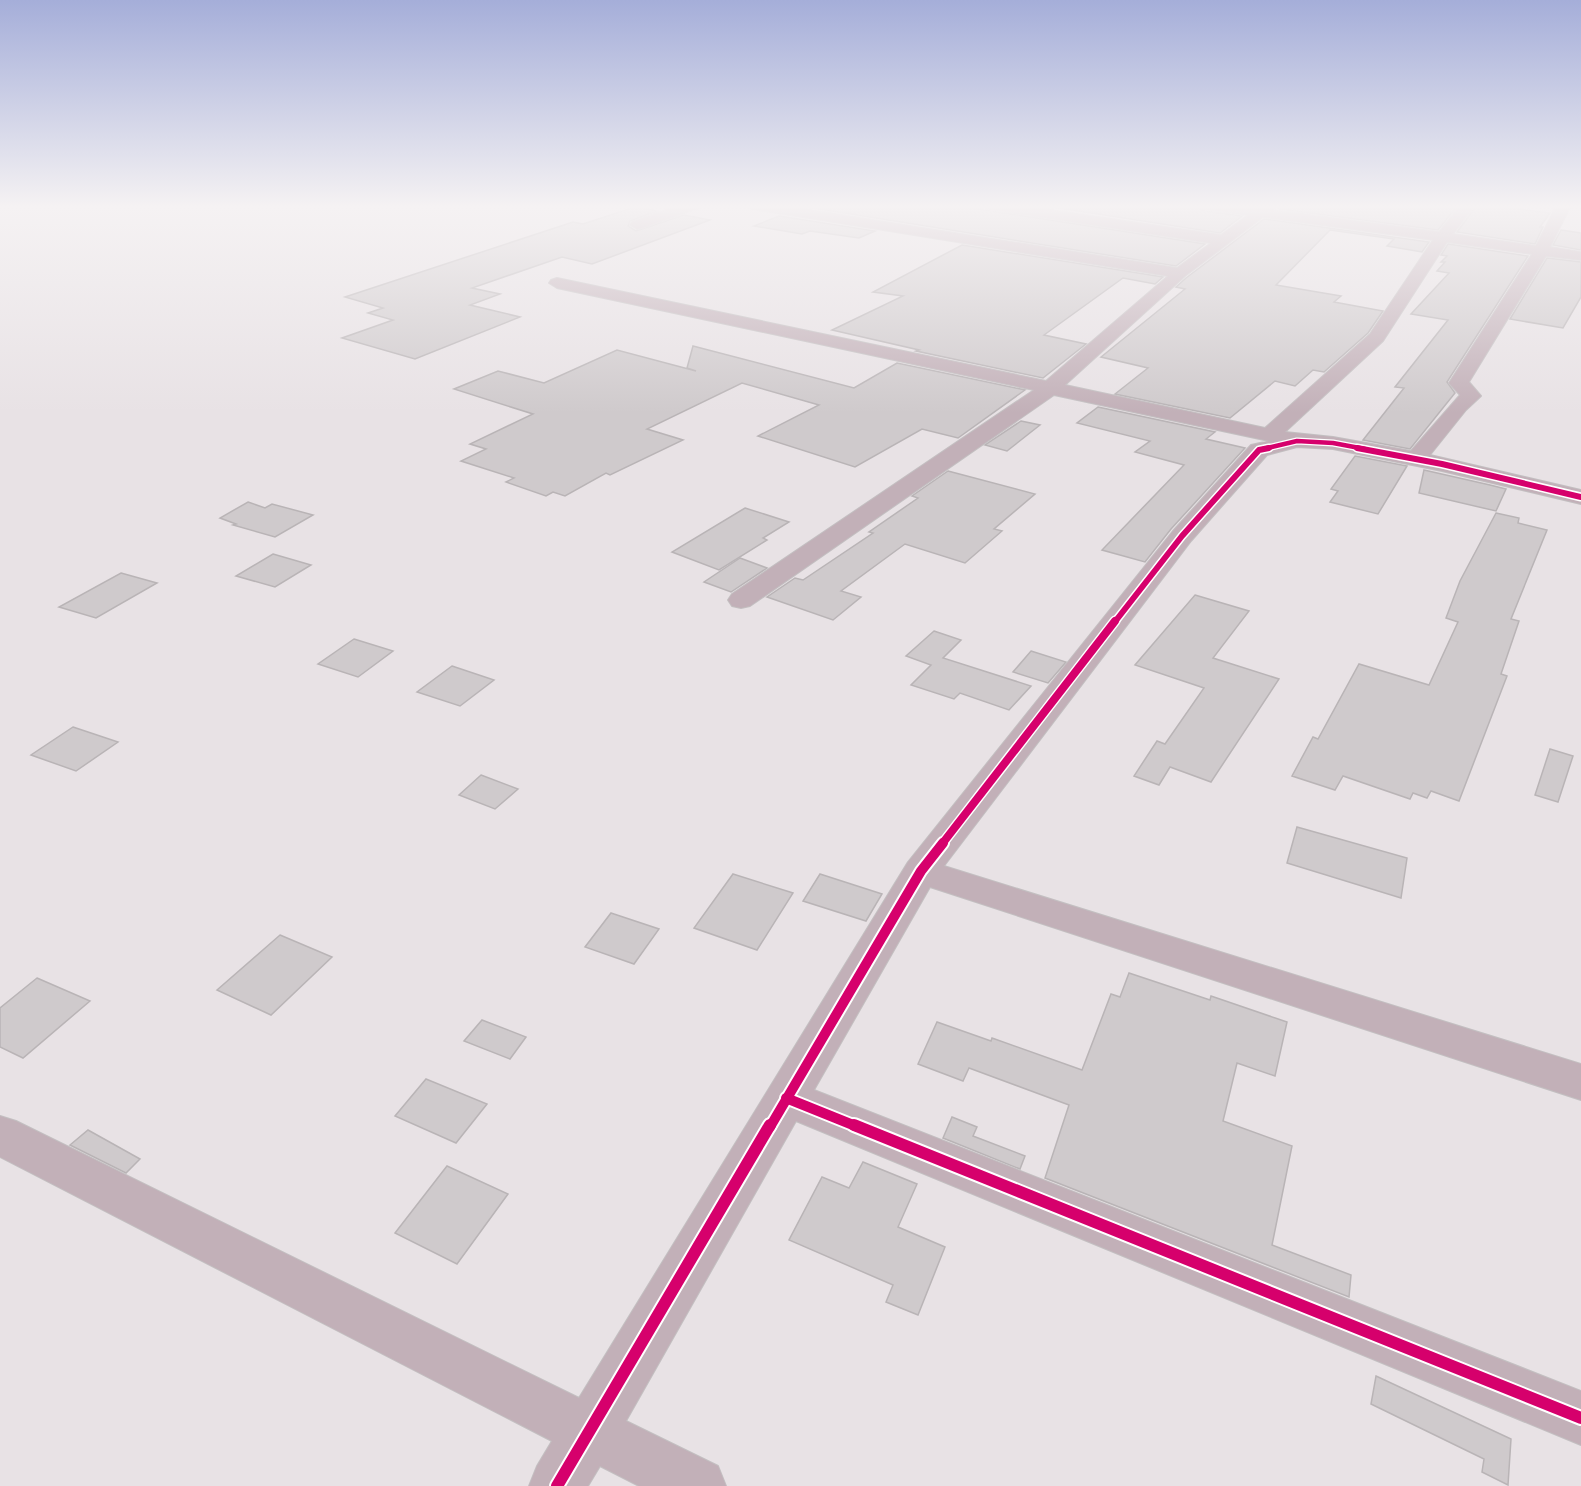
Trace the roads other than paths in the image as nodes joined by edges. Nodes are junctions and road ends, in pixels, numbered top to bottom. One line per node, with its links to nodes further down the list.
1 (1178, 274): 5 (street)
2 (1417, 274): 6 (street)
3 (1527, 274): 7 (street)
4 (557, 283): 5 (street)
5 (1049, 389): 6 (street); 9 (street)
6 (1283, 438): 7 (street); 10 (street)
7 (1416, 459): 8 (street)
8 (1581, 497)
9 (741, 600)
10 (921, 871): 11 (street); 12 (street)
11 (1581, 1082)
12 (786, 1098): 14 (street); 15 (street)
13 (0, 1135): 15 (street)
14 (1581, 1418)
15 (591, 1430): 16 (street); 17 (street)
16 (557, 1486)
17 (698, 1486)

